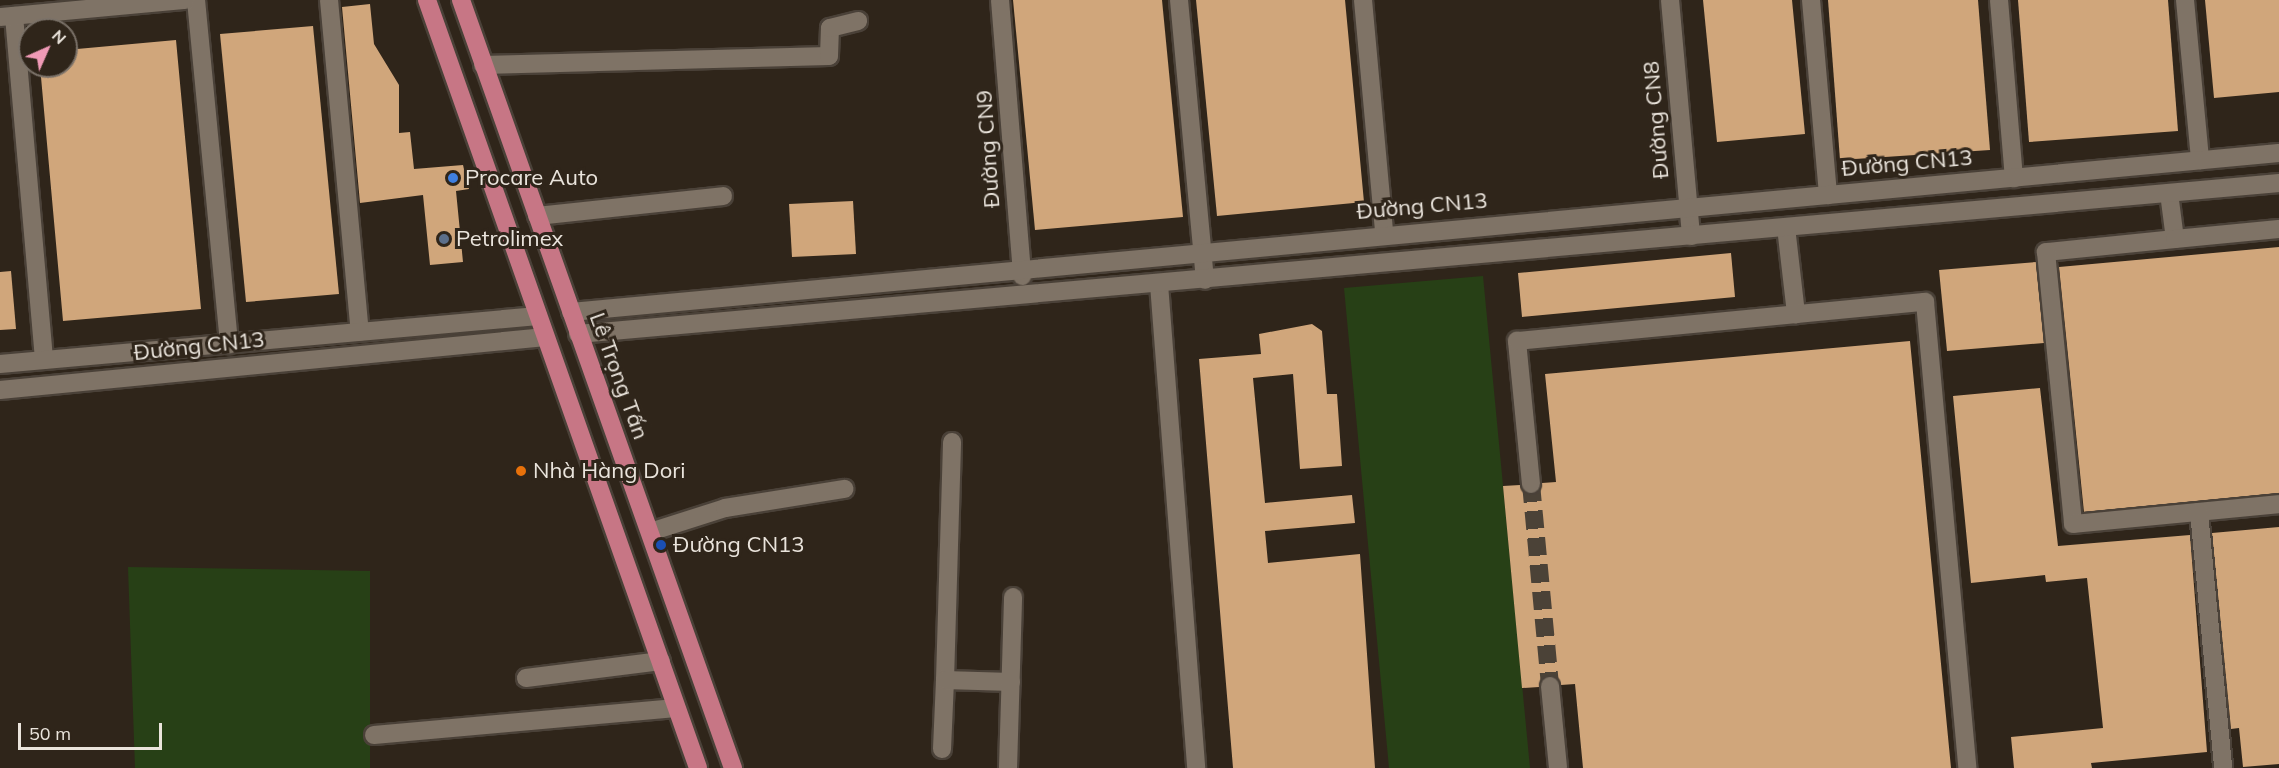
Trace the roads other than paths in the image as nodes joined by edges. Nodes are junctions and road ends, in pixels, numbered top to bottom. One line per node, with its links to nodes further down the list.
1 (185, 0): 13 (street)
2 (196, 0): 43 (street)
3 (329, 0): 40 (street)
4 (427, 0): 39 (main road)
5 (461, 0): 15 (main road, Lê Trọng Tấn)
6 (1000, 0): 31 (street, Đường CN9)
7 (1179, 0): 30 (street)
8 (1363, 0): 27 (street)
9 (1670, 0): 23 (street, Đường CN8)
10 (1811, 0): 22 (street)
11 (1999, 0): 18 (street)
12 (2185, 0): 17 (street)
13 (7, 17): 45 (street)
14 (858, 21): 15 (street)
15 (483, 65): 24 (main road, Lê Trọng Tấn)
16 (2279, 153): 17 (street, Đường CN13)
17 (2200, 160): 18 (street, Đường CN13)
18 (2014, 178): 22 (street, Đường CN13)
19 (2279, 183): 20 (street)
20 (2169, 193): 25 (street); 29 (street)
21 (723, 195): 24 (street)
22 (1828, 195): 23 (street, Đường CN13)
23 (1688, 206): 27 (street, Đường CN13); 28 (street, Đường CN8)
24 (537, 216): 37 (main road, Lê Trọng Tấn)
25 (1786, 227): 28 (street); 38 (street)
26 (2279, 230): 29 (street)
27 (1384, 233): 30 (street, Đường CN13)
28 (1691, 236): 33 (street)
29 (2175, 239): 53 (street)
30 (1202, 251): 31 (street, Đường CN13); 33 (street)
31 (1021, 267): 32 (street, Đường CN13); 35 (street, Đường CN9)
32 (931, 276): 36 (street); 37 (street, Đường CN13)
33 (1205, 280): 34 (street)
34 (1159, 284): 35 (street); 67 (street)
35 (1024, 293): 36 (street)
36 (936, 301): 41 (street)
37 (571, 312): 39 (main road); 41 (main road, Lê Trọng Tấn)
38 (1796, 314): 50 (street); 69 (street)
39 (538, 316): 40 (street, Đường CN13); 42 (main road)
40 (360, 332): 43 (street, Đường CN13)
41 (578, 334): 42 (main road); 54 (main road, Lê Trọng Tấn)
42 (545, 337): 47 (street, Đường CN13); 56 (main road)
43 (229, 344): 44 (street, Đường CN13)
44 (207, 346): 45 (street, Đường CN13); 47 (street)
45 (44, 360): 46 (street, Đường CN13)
46 (0, 364)
47 (209, 370): 48 (street, Đường CN13)
48 (0, 390)
49 (952, 442): 58 (street)
50 (1531, 484)
51 (844, 489): 54 (street)
52 (2279, 504): 53 (street)
53 (2199, 512): 70 (street)
54 (650, 532): 65 (main road, Lê Trọng Tấn)
55 (1013, 597): 59 (street)
56 (661, 661): 57 (street); 61 (main road)
57 (526, 678)
58 (945, 680): 59 (street); 63 (street)
59 (1011, 682): 66 (street)
60 (1550, 686): 68 (street)
61 (676, 708): 62 (street); 64 (main road)
62 (374, 735)
63 (942, 749)
64 (698, 768)
65 (733, 768)
66 (1008, 768)
67 (1196, 768)
68 (1558, 768)
69 (1966, 768)
70 (2223, 768)

